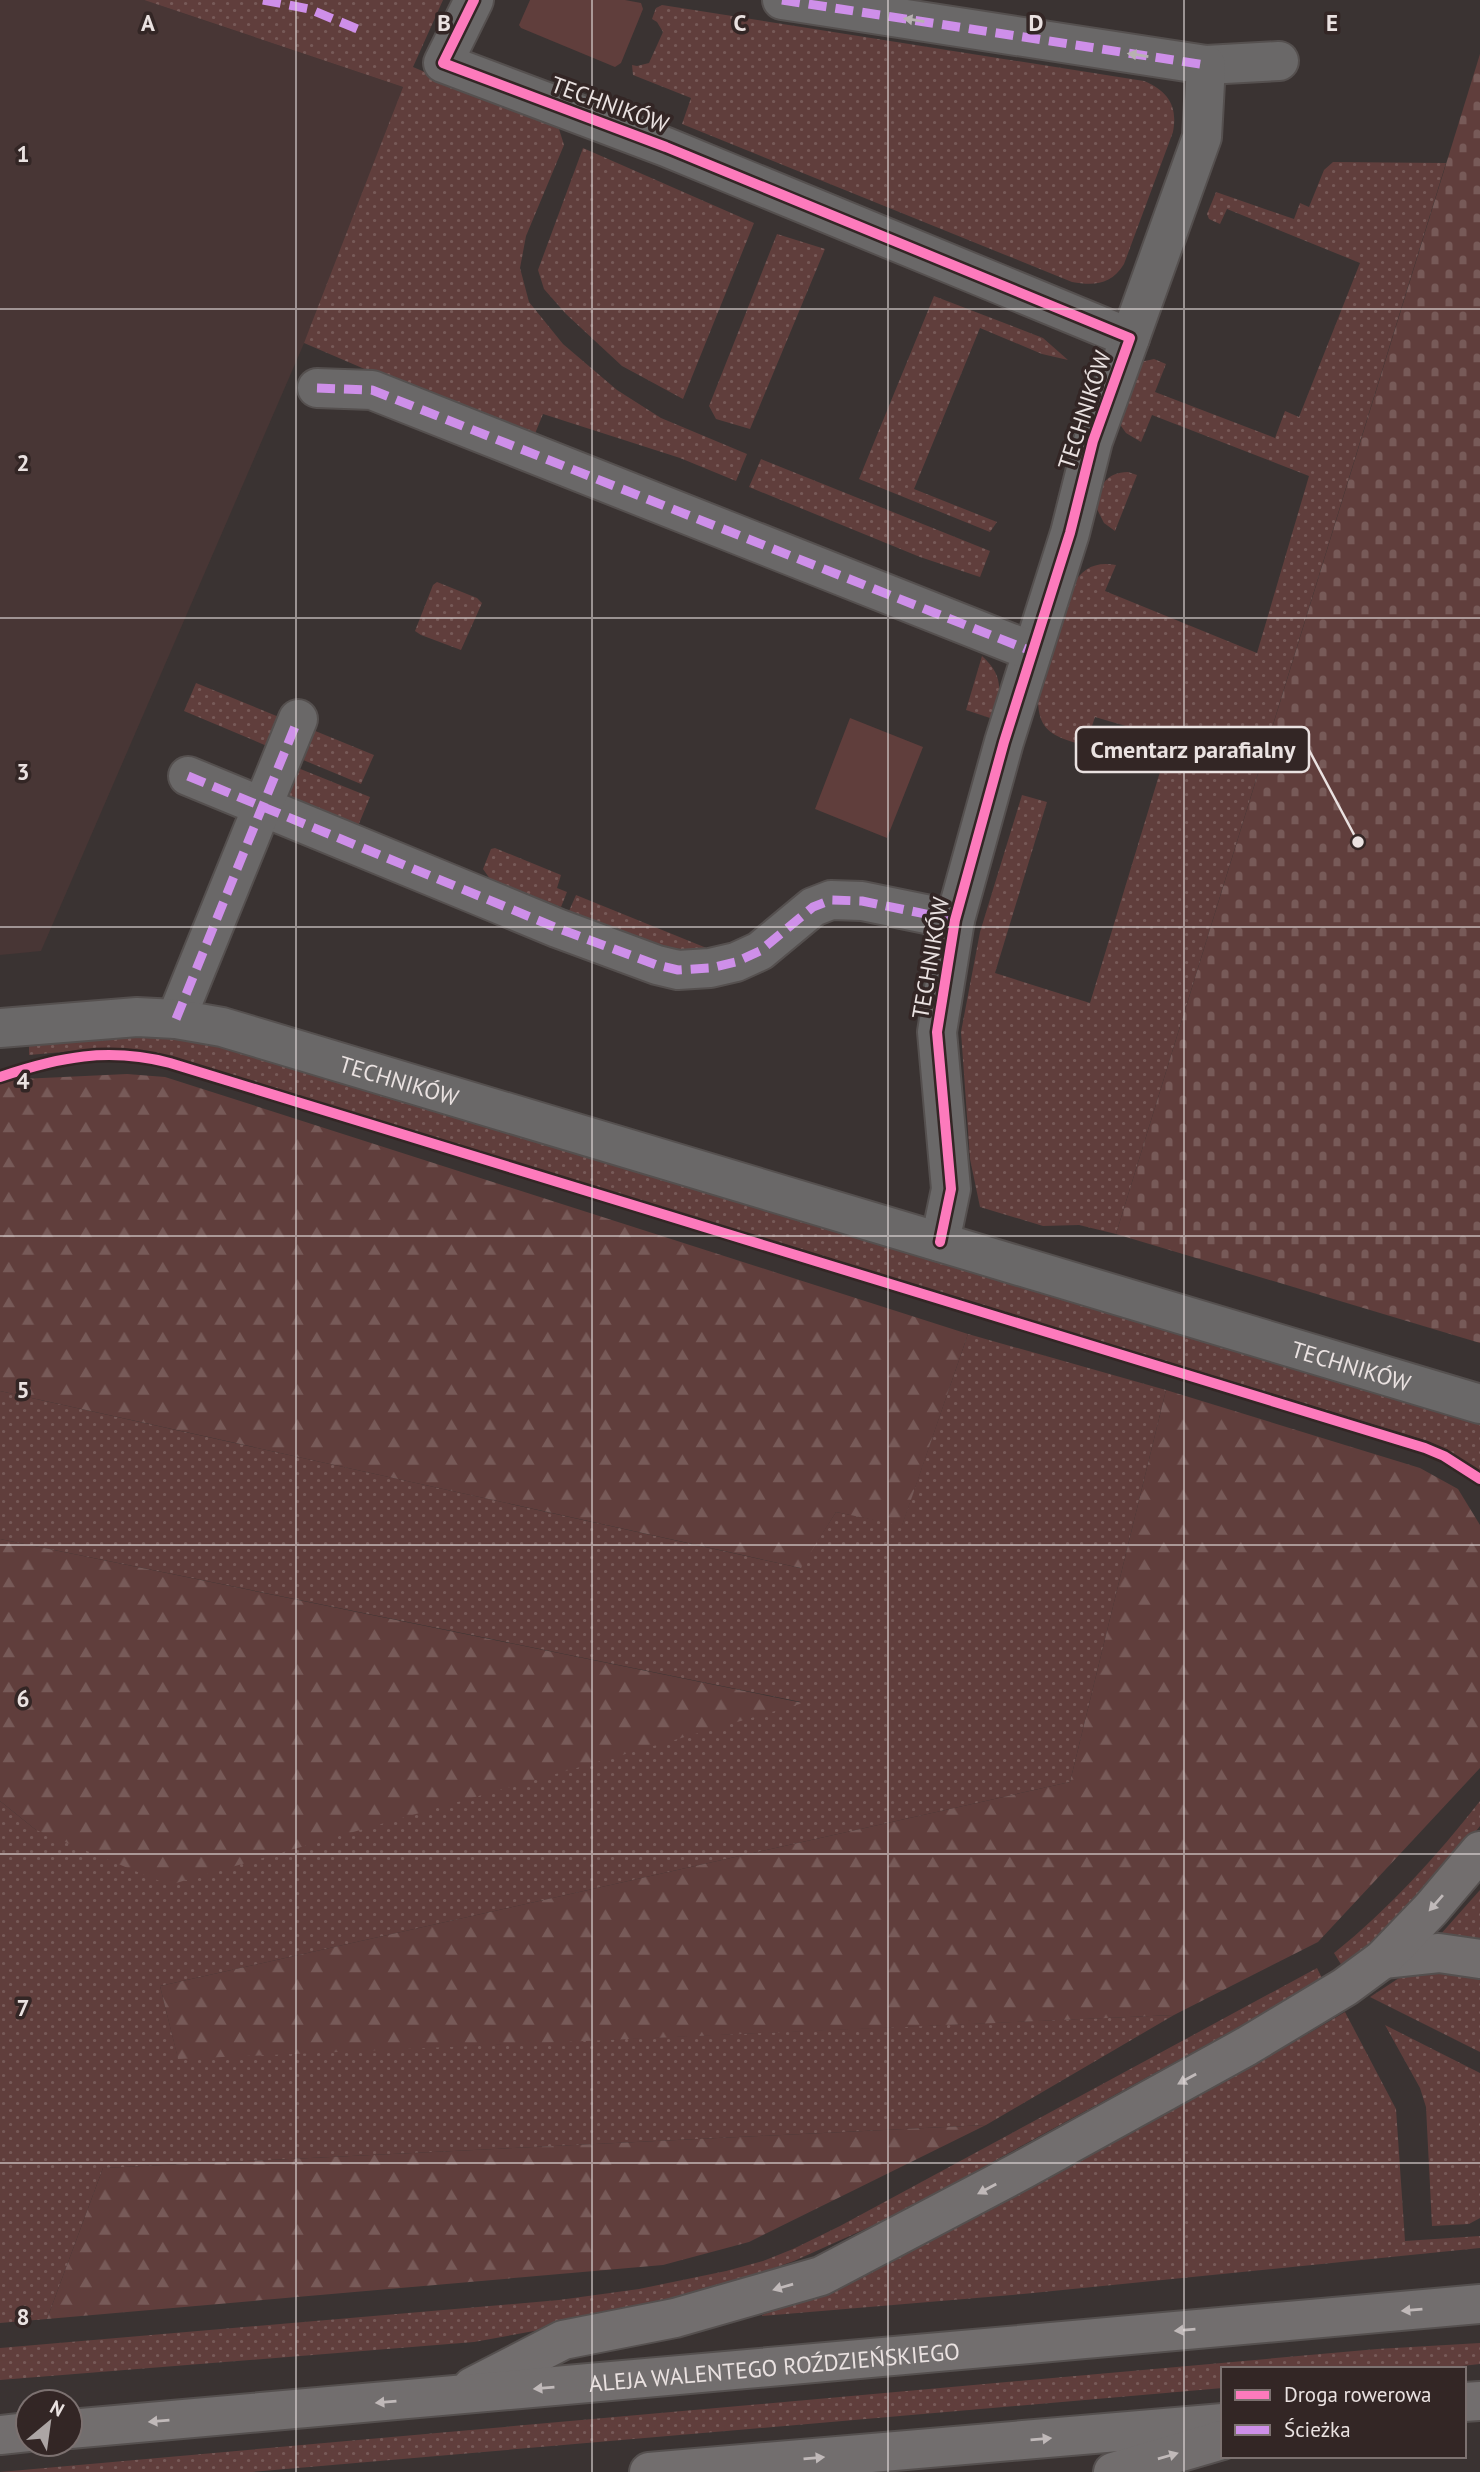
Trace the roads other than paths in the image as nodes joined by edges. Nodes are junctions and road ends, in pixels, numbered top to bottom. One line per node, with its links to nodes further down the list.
1 (474, 0): 5 (street, TECHNIKÓW)
2 (782, 0): 4 (street, one-way to 2)
3 (1279, 61): 4 (street)
4 (1206, 65): 5 (street, TECHNIKÓW)
5 (1130, 338): 7 (street, TECHNIKÓW)
6 (317, 388): 7 (street)
7 (1031, 651): 11 (street, TECHNIKÓW)
8 (299, 719): 10 (street)
9 (188, 776): 10 (street, TECHNIKÓW)
10 (263, 807): 11 (street, TECHNIKÓW); 12 (street)
11 (955, 920): 14 (street, TECHNIKÓW)
12 (177, 1019): 13 (street, TECHNIKÓW); 14 (street, TECHNIKÓW)
13 (0, 1028)
14 (940, 1242): 15 (street, TECHNIKÓW)
15 (1480, 1404)
16 (1480, 1851): 17 (highway, one-way to 17)
17 (1383, 1959): 18 (highway); 20 (highway, one-way to 20)
18 (1480, 1959)
19 (1480, 2304): 20 (highway, ALEJA WALENTEGO ROŹDZIEŃSKIEGO, one-way to 20)
20 (454, 2396): 22 (highway, ALEJA WALENTEGO ROŹDZIEŃSKIEGO, one-way to 22)
21 (1221, 2423): 24 (highway, one-way to 21)
22 (84, 2428)
23 (1221, 2441): 25 (highway, one-way to 23)
24 (649, 2472)
25 (1113, 2472)

